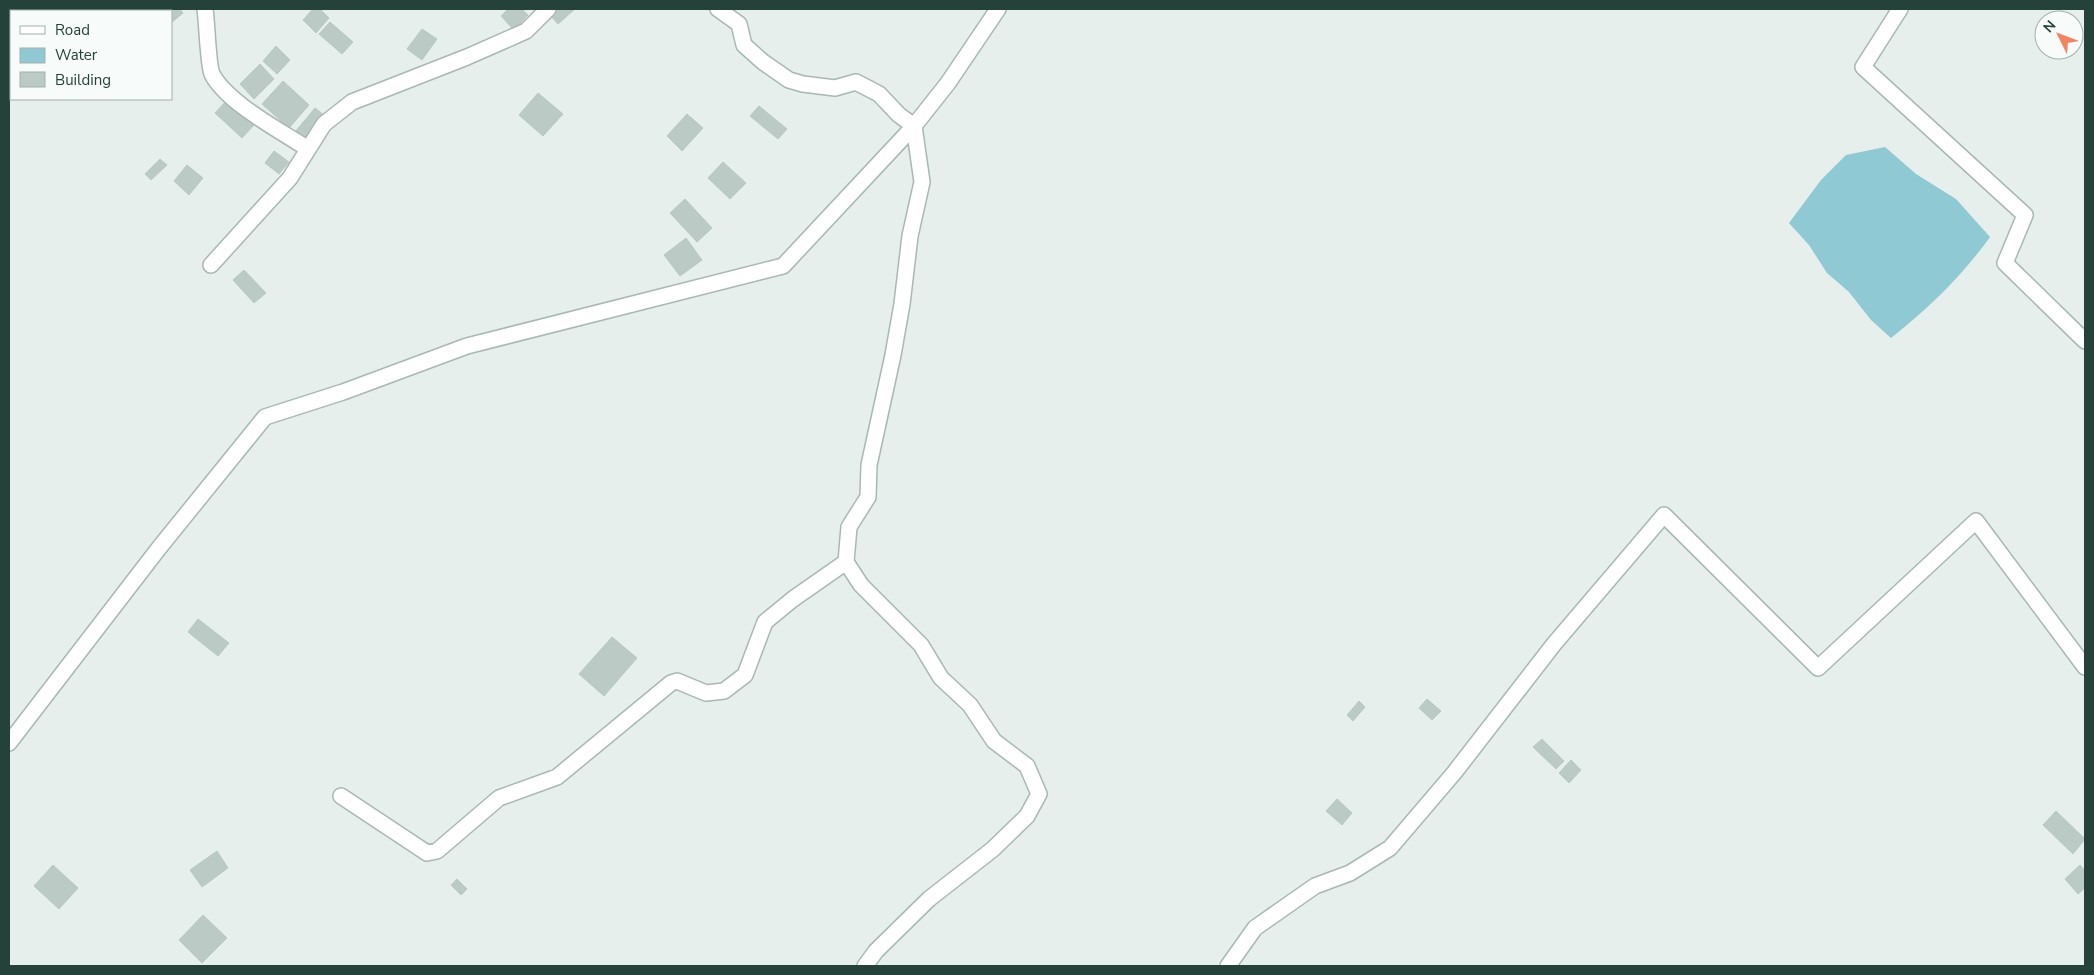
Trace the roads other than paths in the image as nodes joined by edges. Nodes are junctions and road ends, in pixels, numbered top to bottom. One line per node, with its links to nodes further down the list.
1 (205, 9): 7 (street)
2 (548, 9): 7 (street)
3 (718, 9): 6 (street)
4 (998, 9): 6 (street)
5 (1900, 9): 9 (street)
6 (914, 126): 10 (street); 12 (street)
7 (308, 149): 8 (street)
8 (211, 265)
9 (2085, 341)
10 (846, 562): 13 (street); 14 (street)
11 (2085, 667): 15 (street)
12 (9, 743)
13 (341, 796)
14 (865, 966)
15 (1228, 966)

